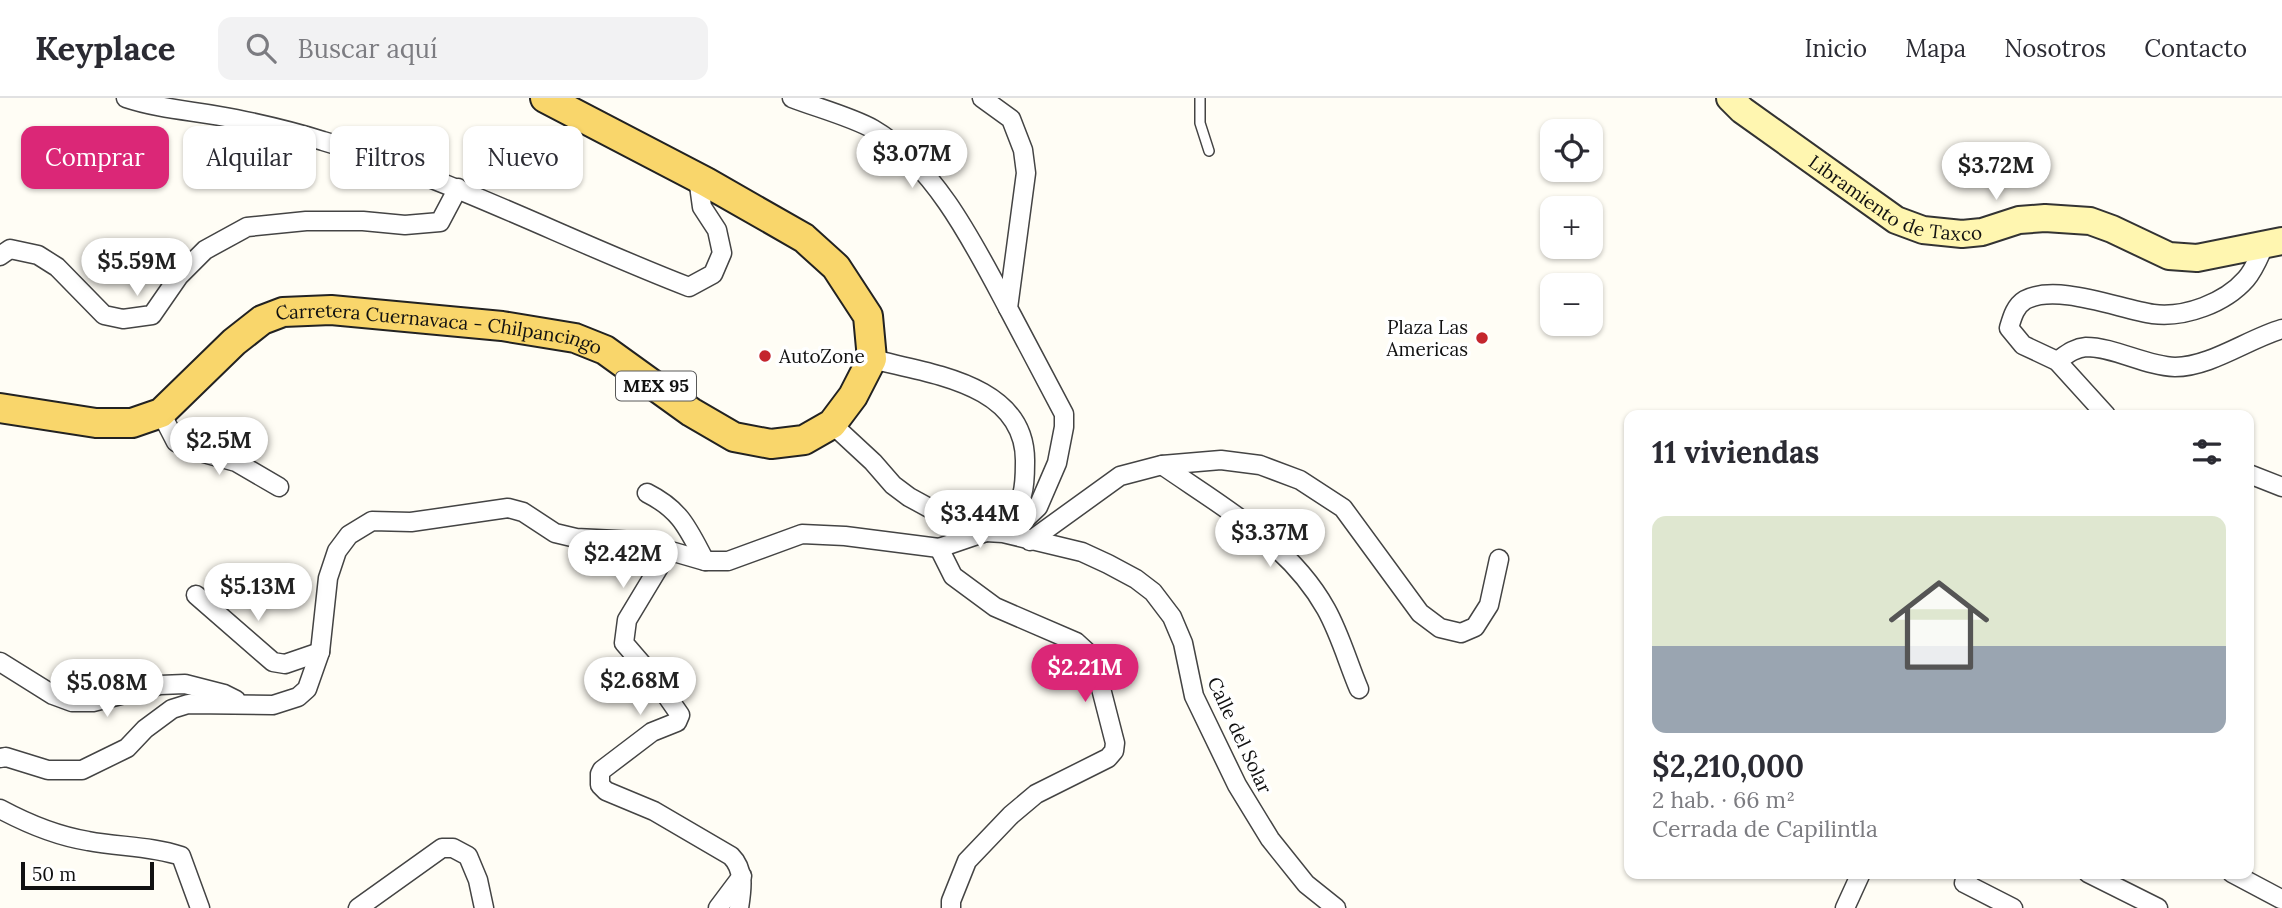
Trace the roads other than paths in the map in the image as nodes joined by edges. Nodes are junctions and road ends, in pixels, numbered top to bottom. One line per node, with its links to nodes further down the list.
1 (126, 98): 9 (street)
2 (545, 98): 8 (main road)
3 (792, 98): 12 (street)
4 (982, 98): 12 (street)
5 (1200, 98): 7 (lane)
6 (1730, 98): 10 (main road, Libramiento de Taxco)
7 (1209, 151)
8 (698, 178): 9 (street); 14 (main road)
9 (458, 188): 11 (street)
10 (2273, 243): 15 (street)
11 (0, 256)
12 (1008, 308): 25 (street)
13 (2282, 329): 15 (street)
14 (872, 359): 19 (main road, Carretera Cuernavaca - Chilpancingo / MEX 95); 25 (street)
15 (2057, 361): 17 (street)
16 (0, 408): 18 (main road, Carretera Cuernavaca - Chilpancingo / MEX 95)
17 (2101, 410)
18 (161, 413): 19 (main road, Carretera Cuernavaca - Chilpancingo / MEX 95); 22 (street)
19 (832, 424): 25 (street, Calle del Solar)
20 (1162, 465): 26 (street); 29 (street); 34 (street)
21 (2254, 476): 23 (street)
22 (279, 487)
23 (2282, 487)
24 (648, 493): 30 (street)
25 (995, 530): 26 (street, Calle del Solar); 27 (street)
26 (1030, 541): 50 (street, Calle del Solar)
27 (939, 548): 30 (street); 49 (street)
28 (668, 552): 30 (street); 32 (street); 38 (street)
29 (1499, 559)
30 (705, 561)
31 (196, 595): 32 (street)
32 (320, 652): 35 (street)
33 (0, 662): 35 (street)
34 (1359, 689)
35 (242, 704): 36 (street)
36 (0, 758)
37 (0, 809): 44 (street)
38 (742, 876): 47 (street); 48 (street)
39 (1858, 879): 51 (street)
40 (1966, 879): 52 (street)
41 (2100, 879): 53 (street)
42 (2244, 879): 43 (street)
43 (2282, 898): 54 (street)
44 (201, 908)
45 (358, 908): 46 (street)
46 (484, 908)
47 (718, 908)
48 (739, 908)
49 (951, 908)
50 (1336, 908)
51 (1846, 908)
52 (2013, 908)
53 (2158, 908)
54 (2278, 908)

